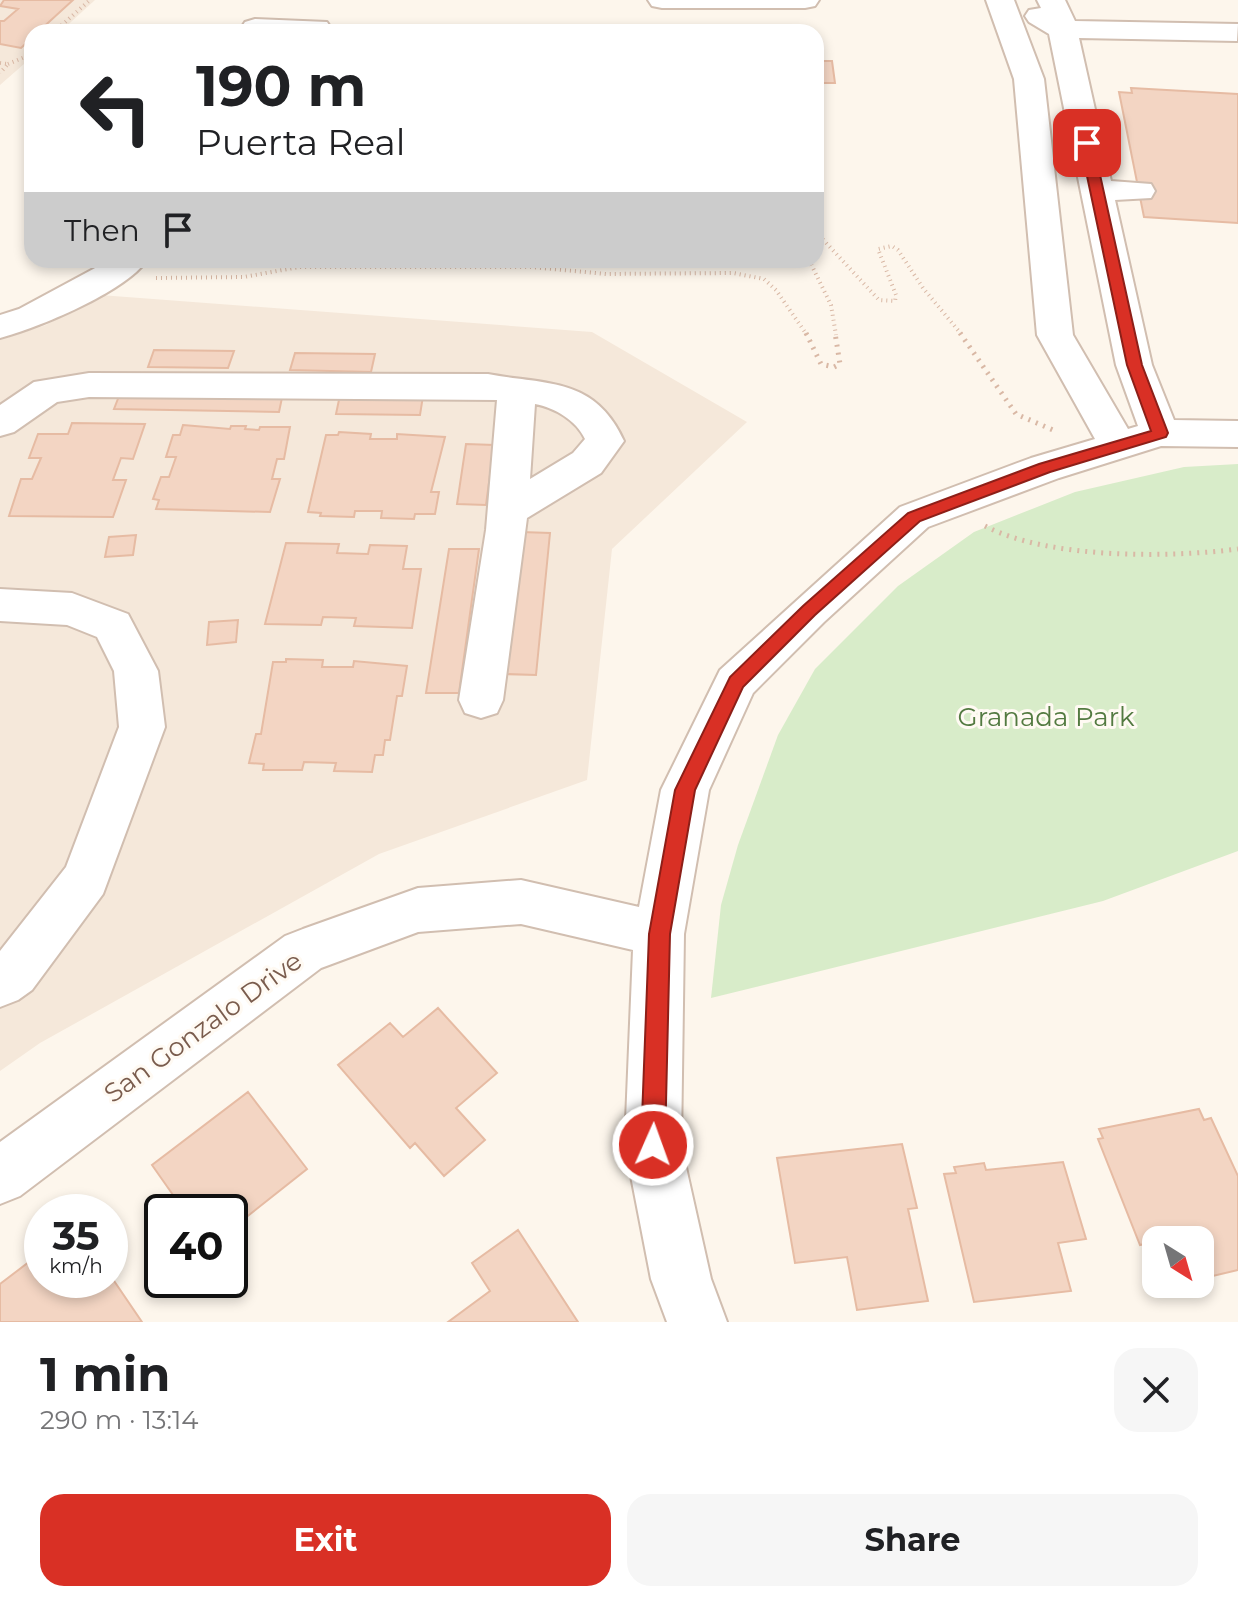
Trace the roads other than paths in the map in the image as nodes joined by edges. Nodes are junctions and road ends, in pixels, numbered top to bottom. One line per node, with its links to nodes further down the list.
1 (264, 0): 8 (street)
2 (662, 0): 3 (street)
3 (805, 0)
4 (1000, 0): 9 (street)
5 (1026, 0): 6 (street)
6 (1057, 15): 7 (street); 10 (street)
7 (1235, 23)
8 (257, 24)
9 (1029, 79): 10 (street); 16 (street)
10 (1095, 181): 11 (street); 16 (street)
11 (1139, 191)
12 (119, 268): 13 (street)
13 (0, 327)
14 (509, 390): 15 (street); 18 (street); 18 (street)
15 (0, 423)
16 (1128, 434): 17 (street); 21 (street)
17 (1238, 434)
18 (508, 511): 20 (street)
19 (0, 605): 22 (street)
20 (481, 700)
21 (659, 934): 23 (street, San Gonzalo Drive); 24 (street)
22 (0, 983)
23 (0, 1176)
24 (697, 1322)

